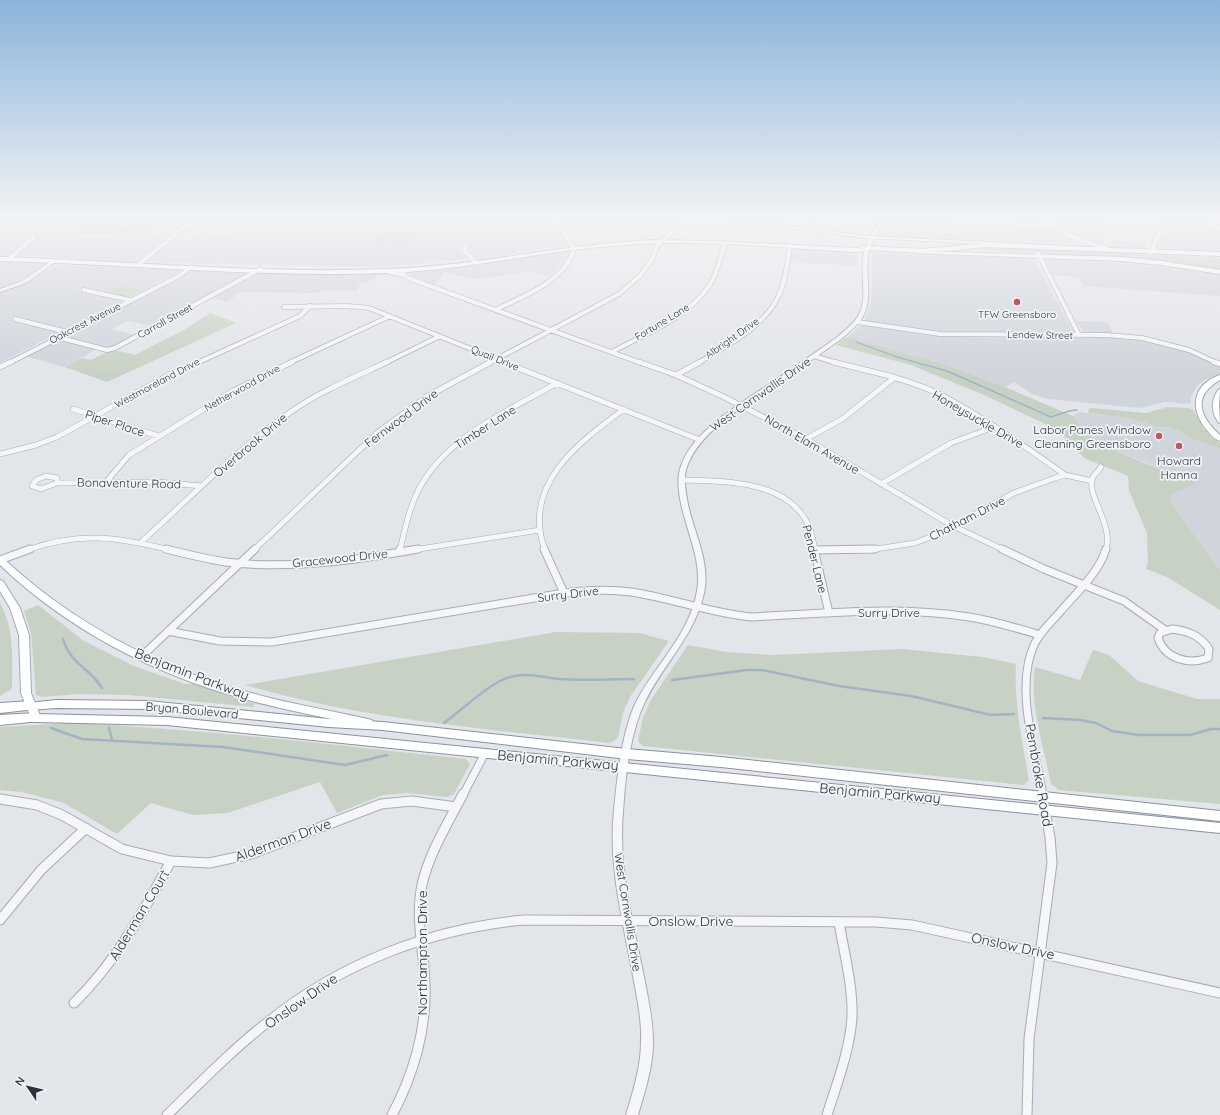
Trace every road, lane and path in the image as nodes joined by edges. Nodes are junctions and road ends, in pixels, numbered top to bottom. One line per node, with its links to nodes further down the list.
1 (40, 271): 14 (street)
2 (186, 271): 15 (street, Oakcrest Avenue)
3 (256, 271): 26 (street, Carroll Street)
4 (387, 271): 12 (main road)
5 (418, 271): 12 (main road)
6 (560, 271): 18 (street)
7 (643, 271): 22 (street, Fernwood Drive)
8 (717, 271): 27 (street, Fortune Lane)
9 (785, 271): 32 (street, Albright Drive)
10 (865, 271): 21 (street, West Cornwallis Drive)
11 (1047, 271): 24 (street)
12 (404, 273): 18 (street, North Elam Avenue)
13 (84, 290): 15 (street)
14 (0, 291)
15 (130, 300): 23 (street, Oakcrest Avenue)
16 (310, 306): 17 (street, Quail Drive); 19 (street, Quail Drive); 40 (street, Westmoreland Drive)
17 (284, 307)
18 (497, 309): 22 (street, North Elam Avenue)
19 (390, 316): 25 (street, Quail Drive); 43 (street, Netherwood Drive)
20 (15, 319): 23 (street)
21 (857, 322): 24 (street, Lendew Street); 28 (street, West Cornwallis Drive)
22 (553, 330): 27 (street, North Elam Avenue); 29 (street, Fernwood Drive)
23 (68, 332): 26 (street, Oakcrest Avenue)
24 (1079, 335): 30 (street, Lendew Street)
25 (440, 336): 29 (street, Quail Drive); 55 (street, Overbrook Drive)
26 (57, 337): 31 (street, Oakcrest Avenue)
27 (612, 352): 32 (street, North Elam Avenue)
28 (814, 356): 34 (street, Honeysuckle Drive); 37 (street, West Cornwallis Drive)
29 (496, 358): 35 (street, Quail Drive); 62 (street, Fernwood Drive)
30 (1220, 364)
31 (0, 367)
32 (676, 375): 37 (street, North Elam Avenue)
33 (1220, 377): 45 (main road)
34 (894, 378): 42 (street, Honeysuckle Drive); 44 (street)
35 (557, 382): 39 (street, Quail Drive); 59 (street, Timber Lane)
36 (1220, 391): 41 (main road)
37 (742, 406): 44 (street, North Elam Avenue); 46 (street, West Cornwallis Drive)
38 (72, 409): 40 (street, Piper Place)
39 (624, 409): 46 (street, Quail Drive); 57 (street)
40 (96, 416): 43 (street, Piper Place); 47 (street, Westmoreland Drive)
41 (1220, 421)
42 (994, 427): 49 (street, Honeysuckle Drive); 54 (street)
43 (158, 436): 52 (street, Netherwood Drive)
44 (806, 439): 54 (street, North Elam Avenue)
45 (1220, 439)
46 (700, 440): 50 (street, West Cornwallis Drive)
47 (0, 454)
48 (1101, 468): 51 (street)
49 (1065, 475): 51 (street); 56 (street, Chatham Drive)
50 (682, 480): 60 (street, Pender Lane); 66 (street, West Cornwallis Drive)
51 (1092, 481): 64 (street, Pembroke Road)
52 (107, 482): 53 (street, Bonaventure Road); 55 (street, Bonaventure Road)
53 (57, 483)
54 (881, 484): 56 (street, North Elam Avenue)
55 (201, 486): 58 (street, Overbrook Drive)
56 (954, 526): 60 (street, Chatham Drive); 64 (street, North Elam Avenue)
57 (540, 530): 59 (street, Gracewood Drive); 65 (street)
58 (140, 543): 61 (street, Gracewood Drive); 62 (street, Gracewood Drive)
59 (400, 550): 62 (street, Gracewood Drive)
60 (814, 550): 67 (street, Pender Lane)
61 (0, 560): 71 (main road, Benjamin Parkway)
62 (241, 562): 69 (street, Fernwood Drive)
63 (0, 583): 73 (main road)
64 (1084, 584): 68 (street, North Elam Avenue); 70 (street, Pembroke Road)
65 (564, 593): 66 (street, Surry Drive); 69 (street, Surry Drive)
66 (696, 609): 67 (street, Surry Drive); 77 (street, West Cornwallis Drive)
67 (829, 613): 70 (street, Surry Drive)
68 (1165, 630): 68 (street)
69 (168, 631): 71 (street, Fernwood Drive)
70 (1040, 635): 78 (street, Pembroke Road)
71 (142, 656): 75 (main road, Benjamin Parkway)
72 (0, 708): 73 (highway, Bryan Boulevard)
73 (34, 712): 74 (highway, Bryan Boulevard); 75 (highway, Bryan Boulevard); 76 (highway, Benjamin Parkway)
74 (0, 720)
75 (383, 726): 77 (highway, Benjamin Parkway)
76 (485, 753): 77 (highway, Benjamin Parkway); 80 (street, Northampton Drive)
77 (626, 760): 78 (highway, Benjamin Parkway); 81 (highway, Benjamin Parkway); 87 (street, West Cornwallis Drive)
78 (1044, 796): 81 (street, Pembroke Road); 82 (highway, Benjamin Parkway)
79 (0, 799): 83 (street, Alderman Drive)
80 (456, 807): 85 (street, Alderman Drive); 89 (street, Northampton Drive)
81 (1046, 809): 84 (highway, Benjamin Parkway); 90 (street, Pembroke Road)
82 (1220, 816)
83 (86, 828): 85 (street, Alderman Drive); 86 (street)
84 (1220, 828)
85 (172, 861): 92 (street, Alderman Court)
86 (0, 920)
87 (628, 921): 88 (street, Onslow Drive); 89 (street, Onslow Drive); 95 (street, West Cornwallis Drive)
88 (839, 922): 90 (street, Onslow Drive); 96 (street)
89 (421, 941): 93 (street, Onslow Drive); 94 (street, Northampton Drive)
90 (1040, 952): 91 (street, Onslow Drive); 97 (street, Pembroke Road)
91 (1220, 992)
92 (74, 1003)
93 (167, 1115)
94 (392, 1115)
95 (632, 1115)
96 (827, 1115)
97 (1027, 1115)

